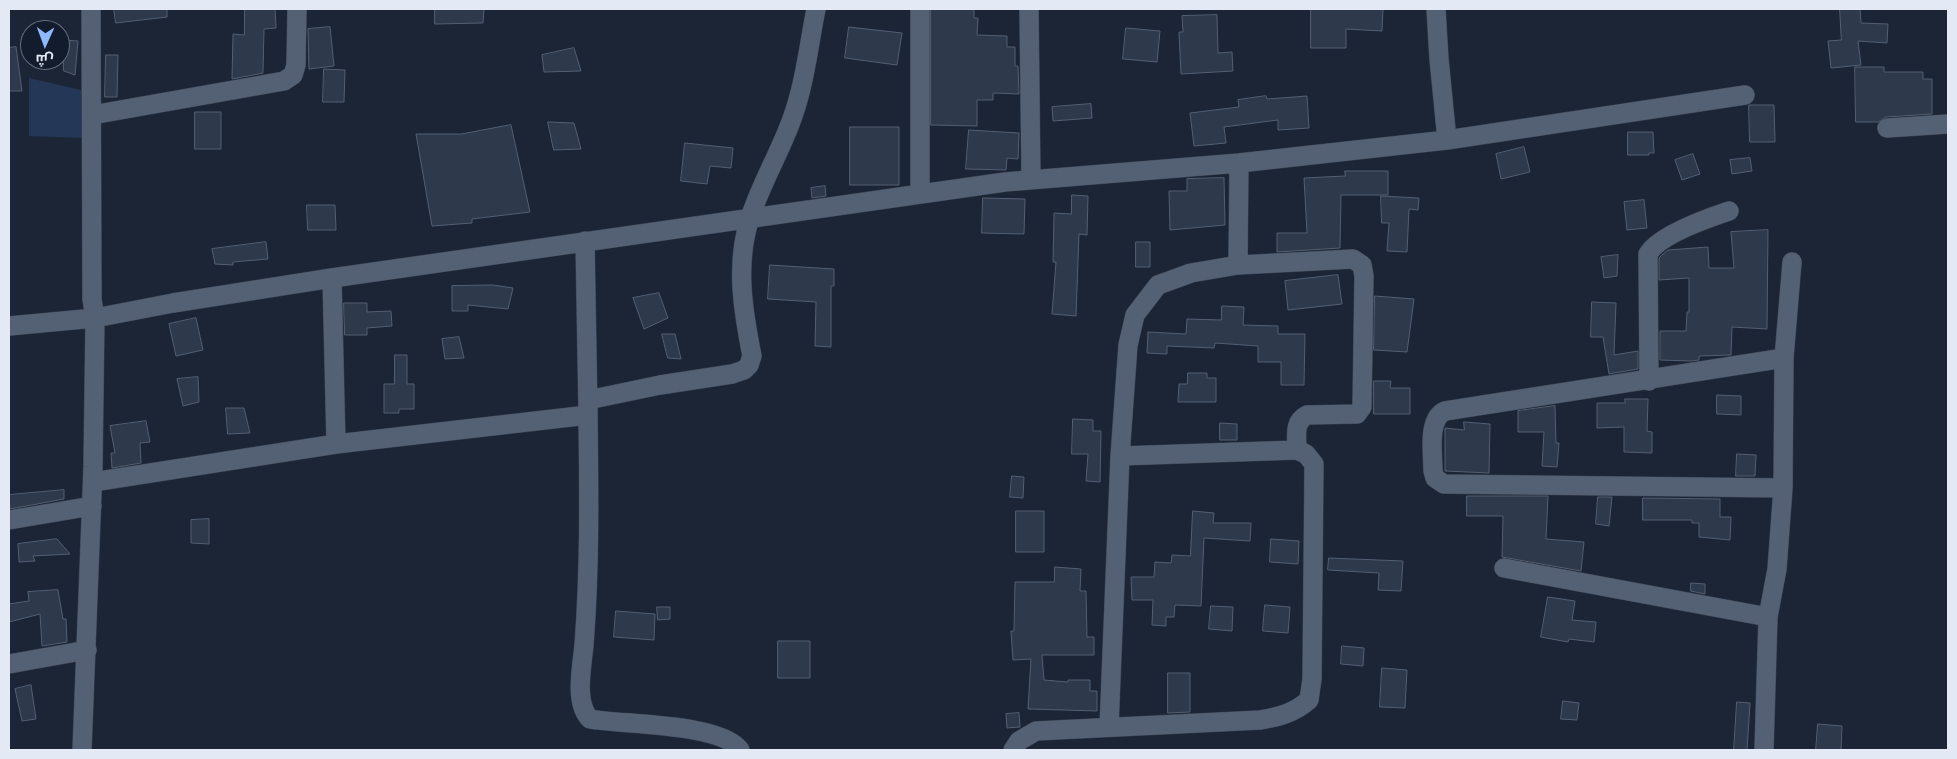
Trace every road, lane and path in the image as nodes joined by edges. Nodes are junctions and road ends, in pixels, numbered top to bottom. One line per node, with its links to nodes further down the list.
1 (91, 9): 8 (street)
2 (297, 9): 8 (street)
3 (816, 9): 16 (street)
4 (920, 9): 14 (street)
5 (1029, 9): 13 (street)
6 (1436, 9): 11 (street)
7 (1745, 95): 11 (street)
8 (92, 115): 21 (street)
9 (1948, 124): 10 (street)
10 (1887, 128)
11 (1447, 140): 12 (street)
12 (1239, 163): 13 (street); 19 (street)
13 (1030, 179): 14 (street)
14 (920, 194): 16 (street)
15 (1730, 211): 24 (street)
16 (750, 218): 17 (street); 25 (street)
17 (585, 241): 20 (street); 25 (street)
18 (1792, 262): 23 (street)
19 (1238, 265): 27 (street); 28 (street)
20 (332, 278): 21 (street); 26 (street)
21 (95, 318): 22 (street); 29 (street)
22 (9, 326)
23 (1784, 358): 24 (street); 30 (street)
24 (1648, 381): 30 (street)
25 (588, 408): 26 (street); 39 (street)
26 (336, 444): 29 (street)
27 (1297, 450): 28 (street); 37 (street)
28 (1120, 456): 37 (street)
29 (93, 482): 31 (street)
30 (1783, 488): 34 (street)
31 (92, 506): 32 (street); 35 (street)
32 (9, 520)
33 (1504, 568): 34 (street)
34 (1768, 617): 41 (street)
35 (87, 650): 36 (street); 38 (street)
36 (9, 664)
37 (1109, 727): 40 (street)
38 (82, 750)
39 (740, 750)
40 (1013, 750)
41 (1764, 750)

